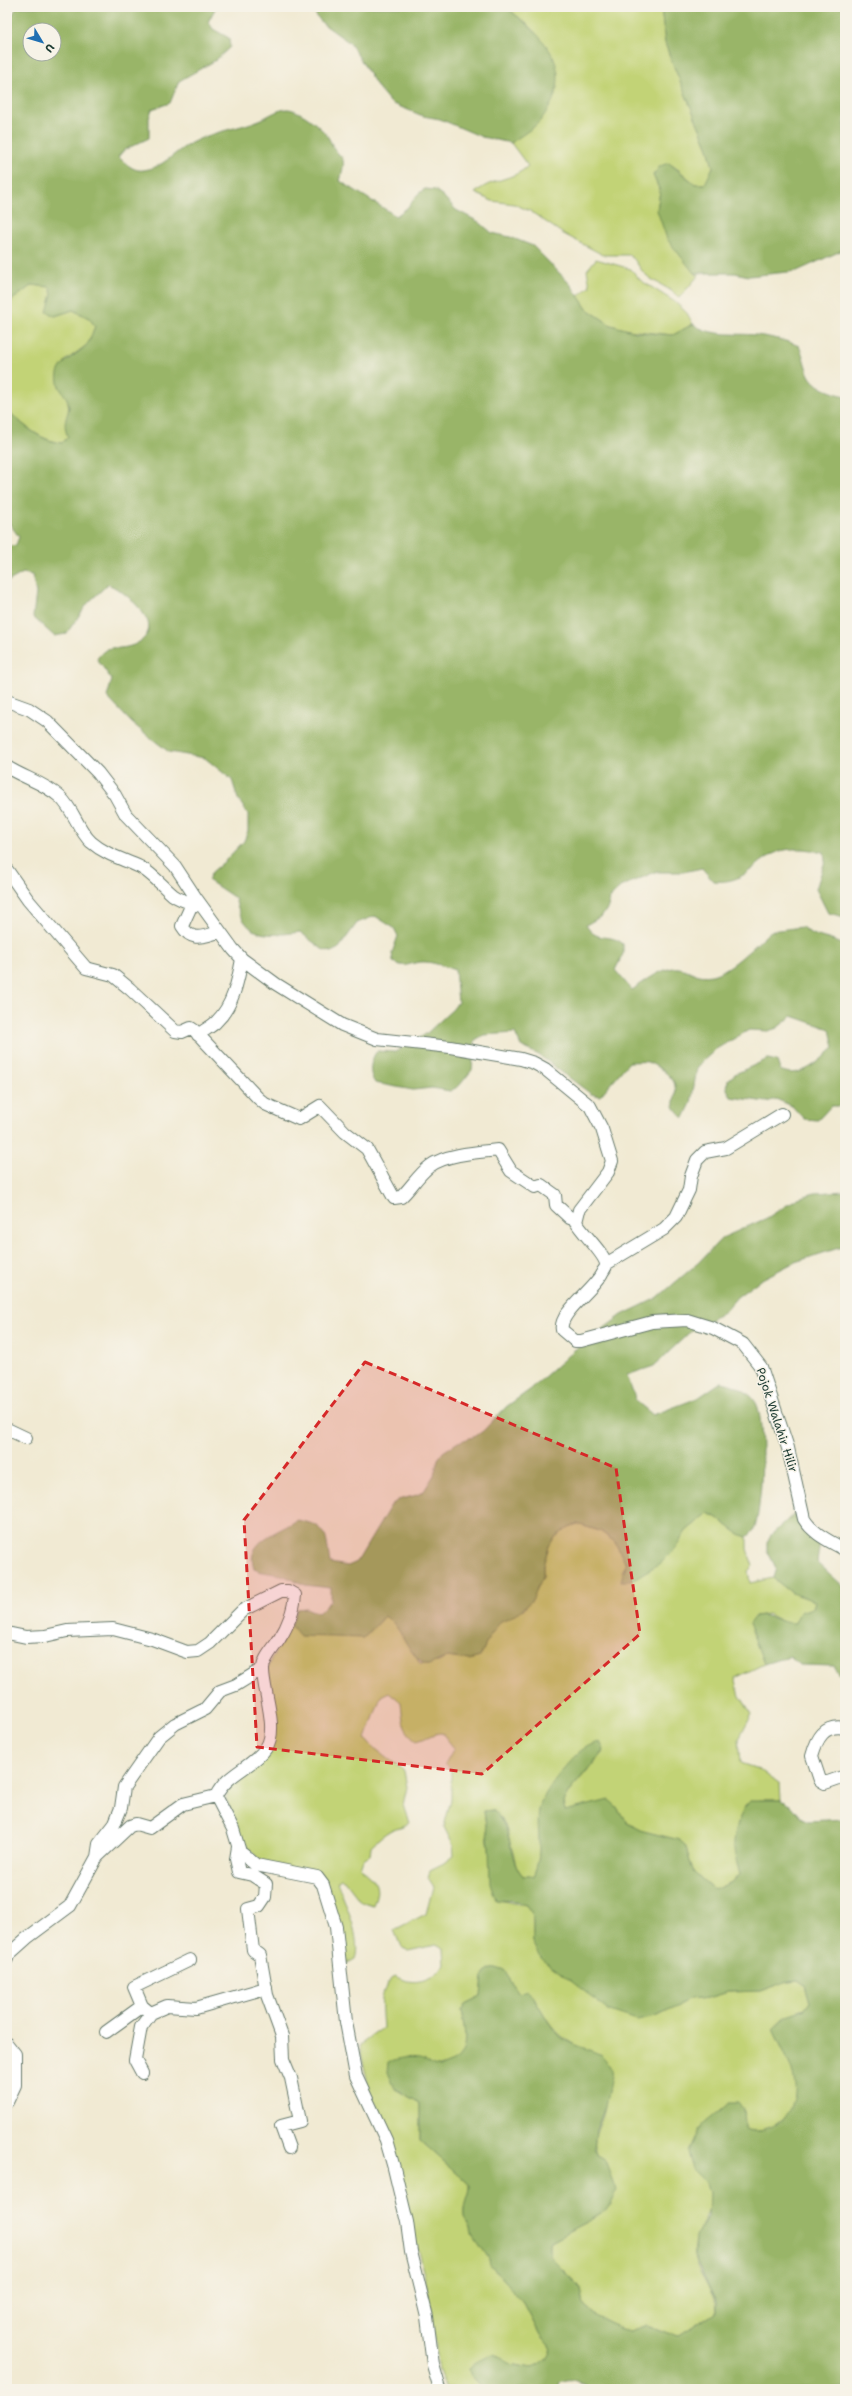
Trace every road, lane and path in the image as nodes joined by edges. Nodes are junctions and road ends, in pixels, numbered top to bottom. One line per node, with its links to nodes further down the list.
1 (7, 701): 4 (street)
2 (7, 767): 4 (street)
3 (7, 870): 7 (street)
4 (197, 905): 5 (street); 5 (street)
5 (219, 932): 6 (street)
6 (242, 959): 7 (street); 9 (street)
7 (198, 1035): 9 (street)
8 (782, 1114): 10 (street)
9 (576, 1220): 10 (street)
10 (606, 1264): 13 (street, Pojok Walahir Hilir)
11 (7, 1429): 12 (street)
12 (26, 1438)
13 (845, 1550)
14 (7, 1633): 15 (street)
15 (262, 1669): 18 (street); 20 (street)
16 (845, 1728): 17 (street)
17 (845, 1776)
18 (216, 1796): 19 (street); 20 (street)
19 (238, 1847): 23 (street); 30 (street)
20 (97, 1857): 21 (street)
21 (7, 1959)
22 (190, 1960): 24 (street)
23 (266, 1988): 24 (street); 29 (street)
24 (147, 2010): 25 (street); 27 (street)
25 (106, 2032)
26 (7, 2044): 28 (street)
27 (142, 2073)
28 (7, 2102)
29 (289, 2148)
30 (440, 2389)

